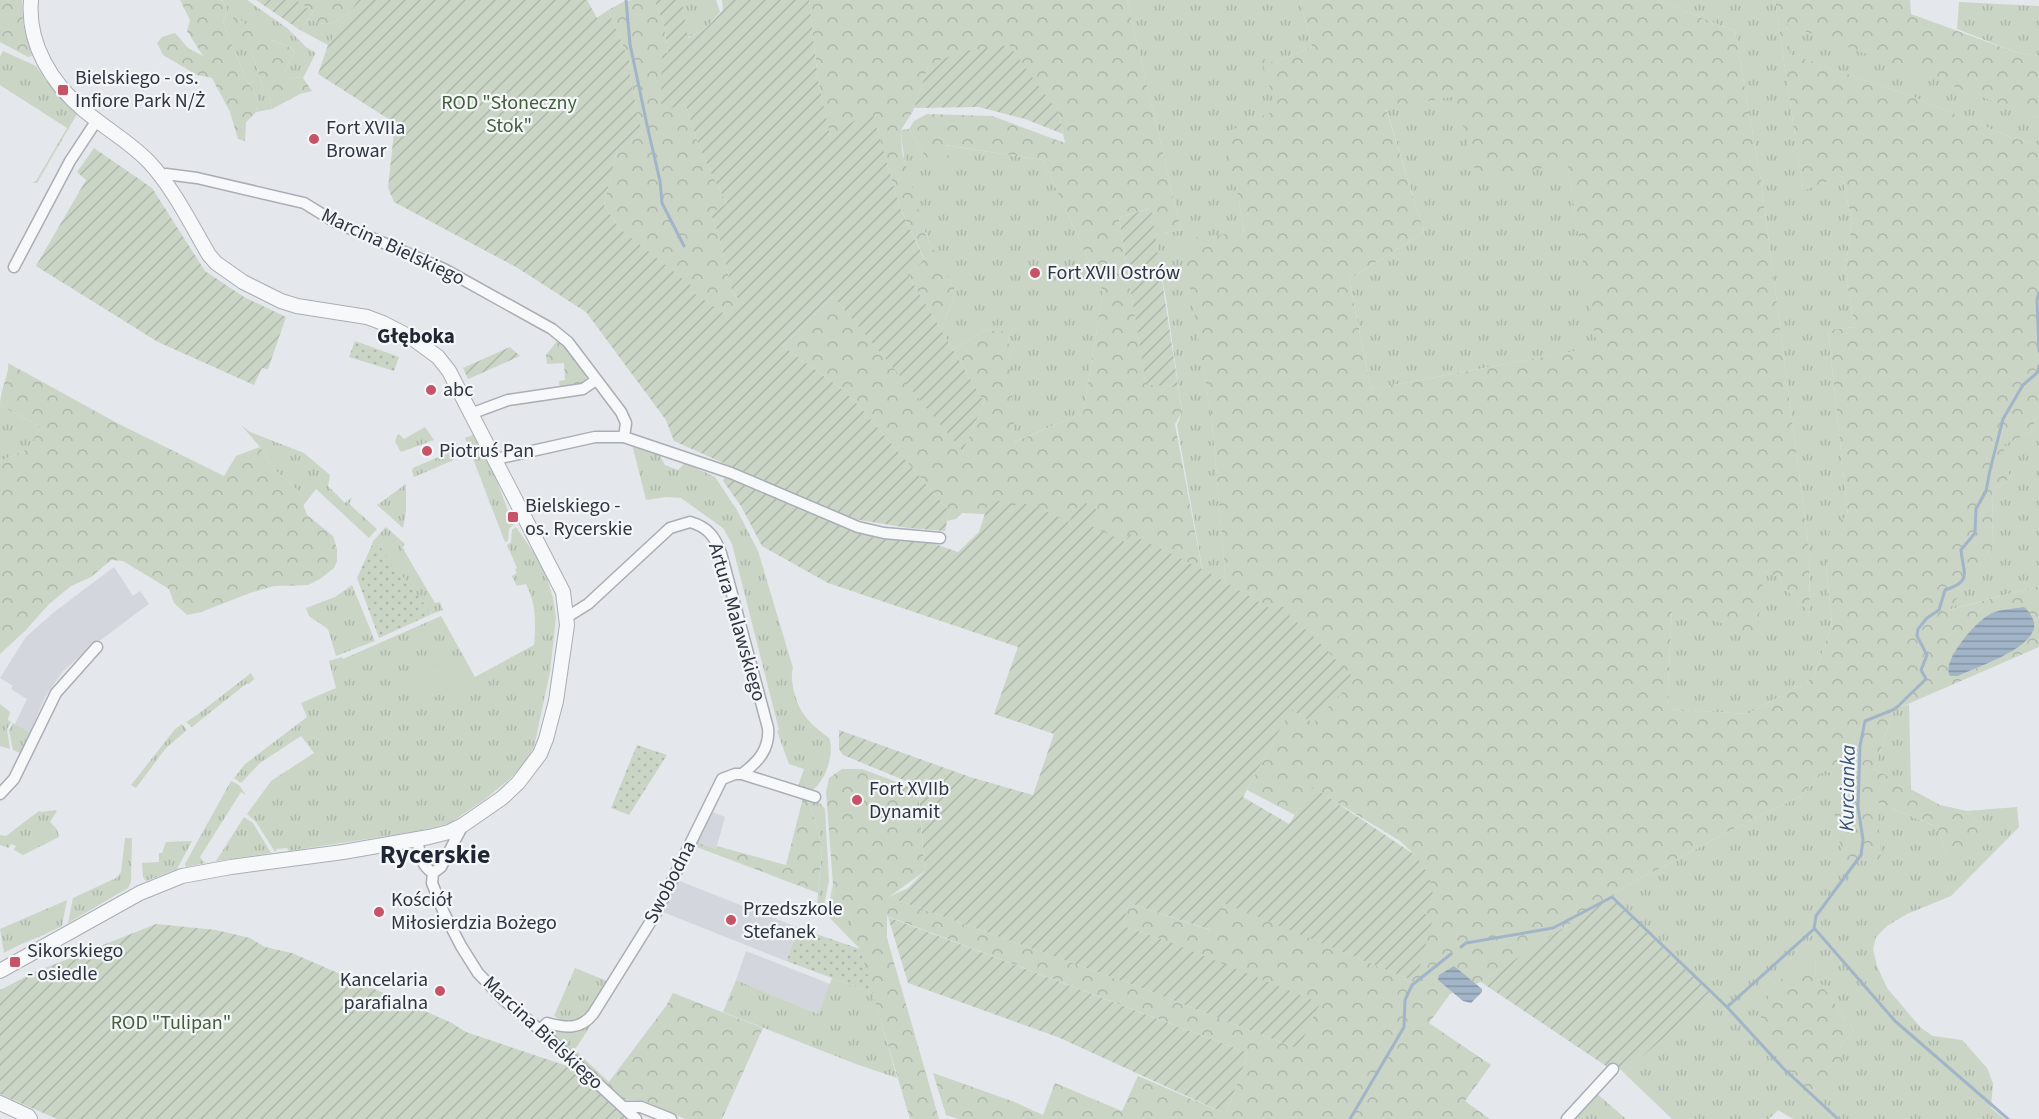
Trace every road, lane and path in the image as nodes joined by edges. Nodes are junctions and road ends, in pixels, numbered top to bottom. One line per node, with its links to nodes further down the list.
1 (31, 0): 2 (street)
2 (97, 120): 3 (street); 4 (street)
3 (161, 177): 5 (street, Marcina Bielskiego); 6 (street)
4 (14, 267)
5 (596, 380): 6 (street); 7 (street, Marcina Bielskiego)
6 (472, 413): 8 (street)
7 (624, 437): 8 (street); 9 (street)
8 (496, 459): 10 (street)
9 (940, 538)
10 (567, 617): 12 (street, Artura Malawskiego); 15 (street)
11 (97, 647): 13 (street)
12 (742, 774): 14 (street); 21 (street, Swobodna)
13 (0, 794)
14 (815, 797)
15 (463, 825): 16 (street); 18 (street)
16 (436, 836): 17 (street); 18 (street)
17 (417, 839): 19 (street, Marcina Bielskiego); 20 (street)
18 (449, 852): 19 (street)
19 (433, 873): 21 (street, Marcina Bielskiego)
20 (0, 971)
21 (540, 1030): 24 (street, Marcina Bielskiego)
22 (1613, 1069): 28 (street)
23 (0, 1102): 25 (street)
24 (623, 1107): 26 (street, Marcina Bielskiego); 27 (street)
25 (30, 1119)
26 (636, 1119)
27 (671, 1119)
28 (1567, 1119)

